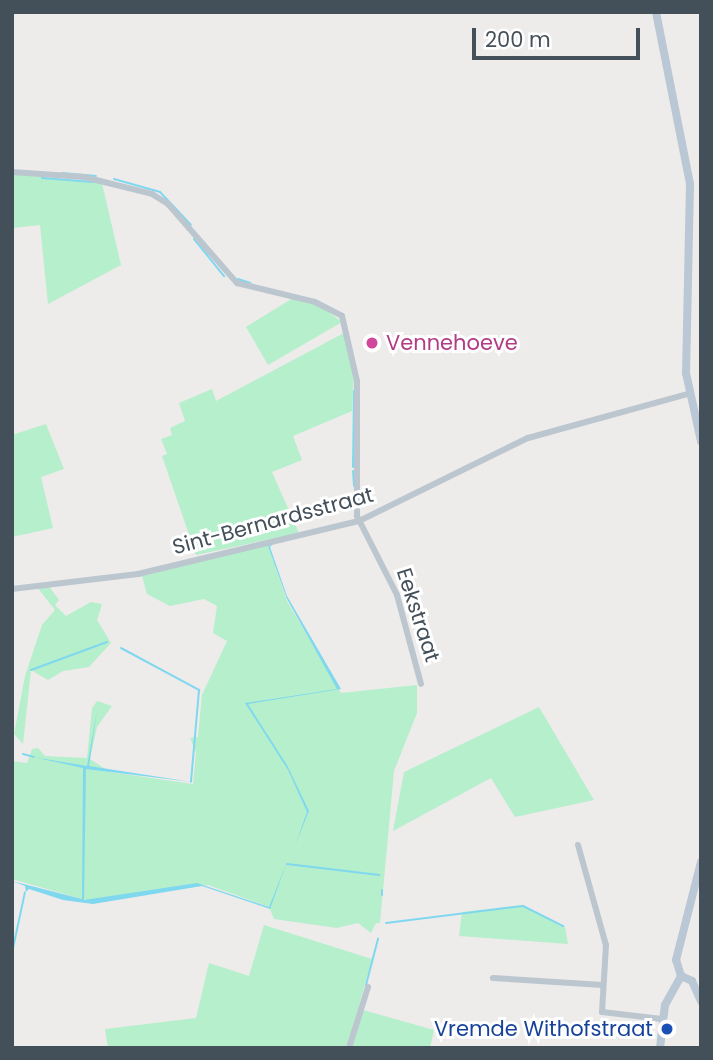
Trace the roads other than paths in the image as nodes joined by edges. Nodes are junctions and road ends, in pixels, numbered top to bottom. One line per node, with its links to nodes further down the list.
1 (656, 12): 3 (street)
2 (12, 172): 5 (street)
3 (688, 394): 4 (street); 5 (street, Sint-Bernardsstraat)
4 (701, 441)
5 (359, 521): 6 (street, Sint-Bernardsstraat); 7 (street, Eekstraat)
6 (12, 589)
7 (421, 684)
8 (578, 845): 12 (street)
9 (701, 862): 10 (street)
10 (681, 976): 14 (street); 15 (street)
11 (493, 978): 12 (street)
12 (603, 985): 15 (street)
13 (368, 987): 16 (street)
14 (701, 1001)
15 (662, 1019): 17 (street)
16 (349, 1048)
17 (660, 1048)

